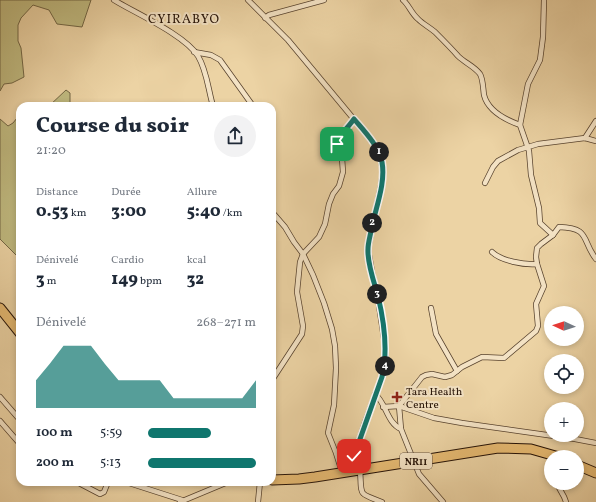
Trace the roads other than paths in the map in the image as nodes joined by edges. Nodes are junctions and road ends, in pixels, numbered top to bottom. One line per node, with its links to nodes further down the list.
1 (114, 0): 7 (street)
2 (248, 0): 6 (street)
3 (324, 0): 6 (street)
4 (402, 0): 12 (street)
5 (544, 0): 12 (street)
6 (265, 18): 10 (street)
7 (194, 52): 8 (street); 9 (street)
8 (212, 102)
9 (249, 102)
10 (354, 119): 20 (street); 28 (street)
11 (596, 122): 13 (street)
12 (520, 125): 15 (street)
13 (585, 138): 14 (street); 15 (street)
14 (596, 141)
15 (528, 147): 16 (street); 18 (street)
16 (485, 183)
17 (276, 217): 20 (street)
18 (553, 235): 21 (street); 22 (street)
19 (492, 252): 22 (street)
20 (303, 254): 27 (street); 41 (street)
21 (596, 260)
22 (537, 264): 26 (street)
23 (0, 308): 25 (highway)
24 (432, 308): 26 (street)
25 (16, 328)
26 (457, 371): 30 (street)
27 (276, 374)
28 (375, 394): 31 (street); 41 (street)
29 (0, 397): 32 (street)
30 (399, 406): 31 (street); 34 (street); 36 (street)
31 (383, 407): 34 (street)
32 (16, 415)
33 (0, 421): 35 (street)
34 (401, 429): 38 (street)
35 (16, 439)
36 (596, 443)
37 (544, 453): 38 (highway, NR11)
38 (414, 461): 40 (highway, NR11); 53 (street)
39 (584, 468): 42 (highway)
40 (360, 470): 41 (highway, NR11); 52 (street)
41 (346, 472): 43 (highway, NR11)
42 (596, 473)
43 (276, 480)
44 (85, 486): 45 (street)
45 (106, 486)
46 (138, 486): 50 (street)
47 (219, 486): 50 (street)
48 (260, 486): 51 (street)
49 (560, 490): 54 (street)
50 (181, 501)
51 (258, 502)
52 (382, 502)
53 (442, 502)
54 (566, 502)

